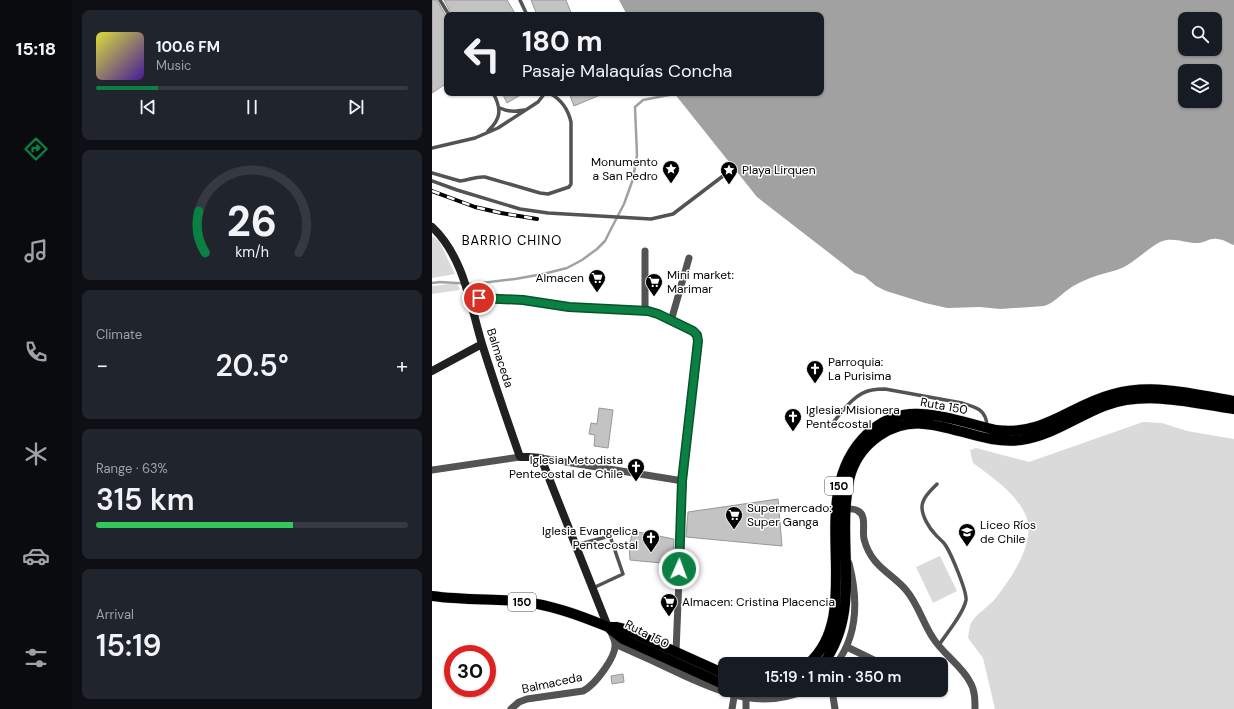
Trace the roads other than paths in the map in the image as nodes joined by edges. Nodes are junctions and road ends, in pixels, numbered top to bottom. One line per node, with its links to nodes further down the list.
1 (440, 0): 3 (lane)
2 (520, 0): 4 (lane)
3 (447, 12)
4 (526, 12)
5 (495, 96): 8 (lane)
6 (543, 96): 9 (lane)
7 (555, 96): 12 (lane)
8 (500, 108): 9 (lane); 10 (lane)
9 (527, 109): 10 (lane)
10 (485, 133): 11 (lane)
11 (432, 148)
12 (432, 174)
13 (723, 176): 14 (lane)
14 (432, 181)
15 (432, 227): 18 (street, Balmaceda)
16 (645, 251): 19 (street)
17 (689, 258): 20 (street)
18 (470, 298): 19 (street); 21 (street, Balmaceda)
19 (645, 310): 20 (street)
20 (671, 320): 30 (street)
21 (482, 344): 22 (street); 27 (street, Balmaceda)
22 (432, 371)
23 (1234, 401): 26 (main road, Ruta 150 / 150)
24 (1234, 409): 32 (main road, Ruta 150 / 150)
25 (831, 425): 26 (lane)
26 (987, 428): 32 (main road, Ruta 150 / 150)
27 (520, 458): 28 (street); 29 (street)
28 (541, 458): 30 (street); 33 (street)
29 (432, 470)
30 (682, 481): 41 (street)
31 (937, 484): 39 (lane)
32 (841, 509): 34 (main road, Ruta 150 / 150); 39 (street); 42 (main road, Ruta 150 / 150)
33 (576, 546): 35 (street); 35 (lane)
34 (846, 549): 40 (street); 43 (main road, Ruta 150 / 150)
35 (593, 588): 37 (street)
36 (432, 596): 37 (main road, 150)
37 (608, 627): 38 (street); 41 (main road, Ruta 150 / 150); 47 (main road, Ruta 150 / 150)
38 (615, 644): 48 (street); 53 (street, Balmaceda)
39 (939, 646): 57 (street)
40 (846, 647): 44 (street); 45 (street)
41 (676, 652): 46 (main road, Ruta 150 / 150)
42 (815, 657)
43 (828, 657)
44 (840, 657)
45 (867, 657)
46 (718, 671)
47 (718, 682)
48 (718, 690)
49 (734, 697): 52 (street); 54 (street)
50 (791, 697): 52 (street)
51 (833, 697): 56 (street)
52 (746, 701): 55 (street)
53 (511, 709)
54 (732, 709)
55 (746, 709)
56 (835, 709)
57 (975, 709)

